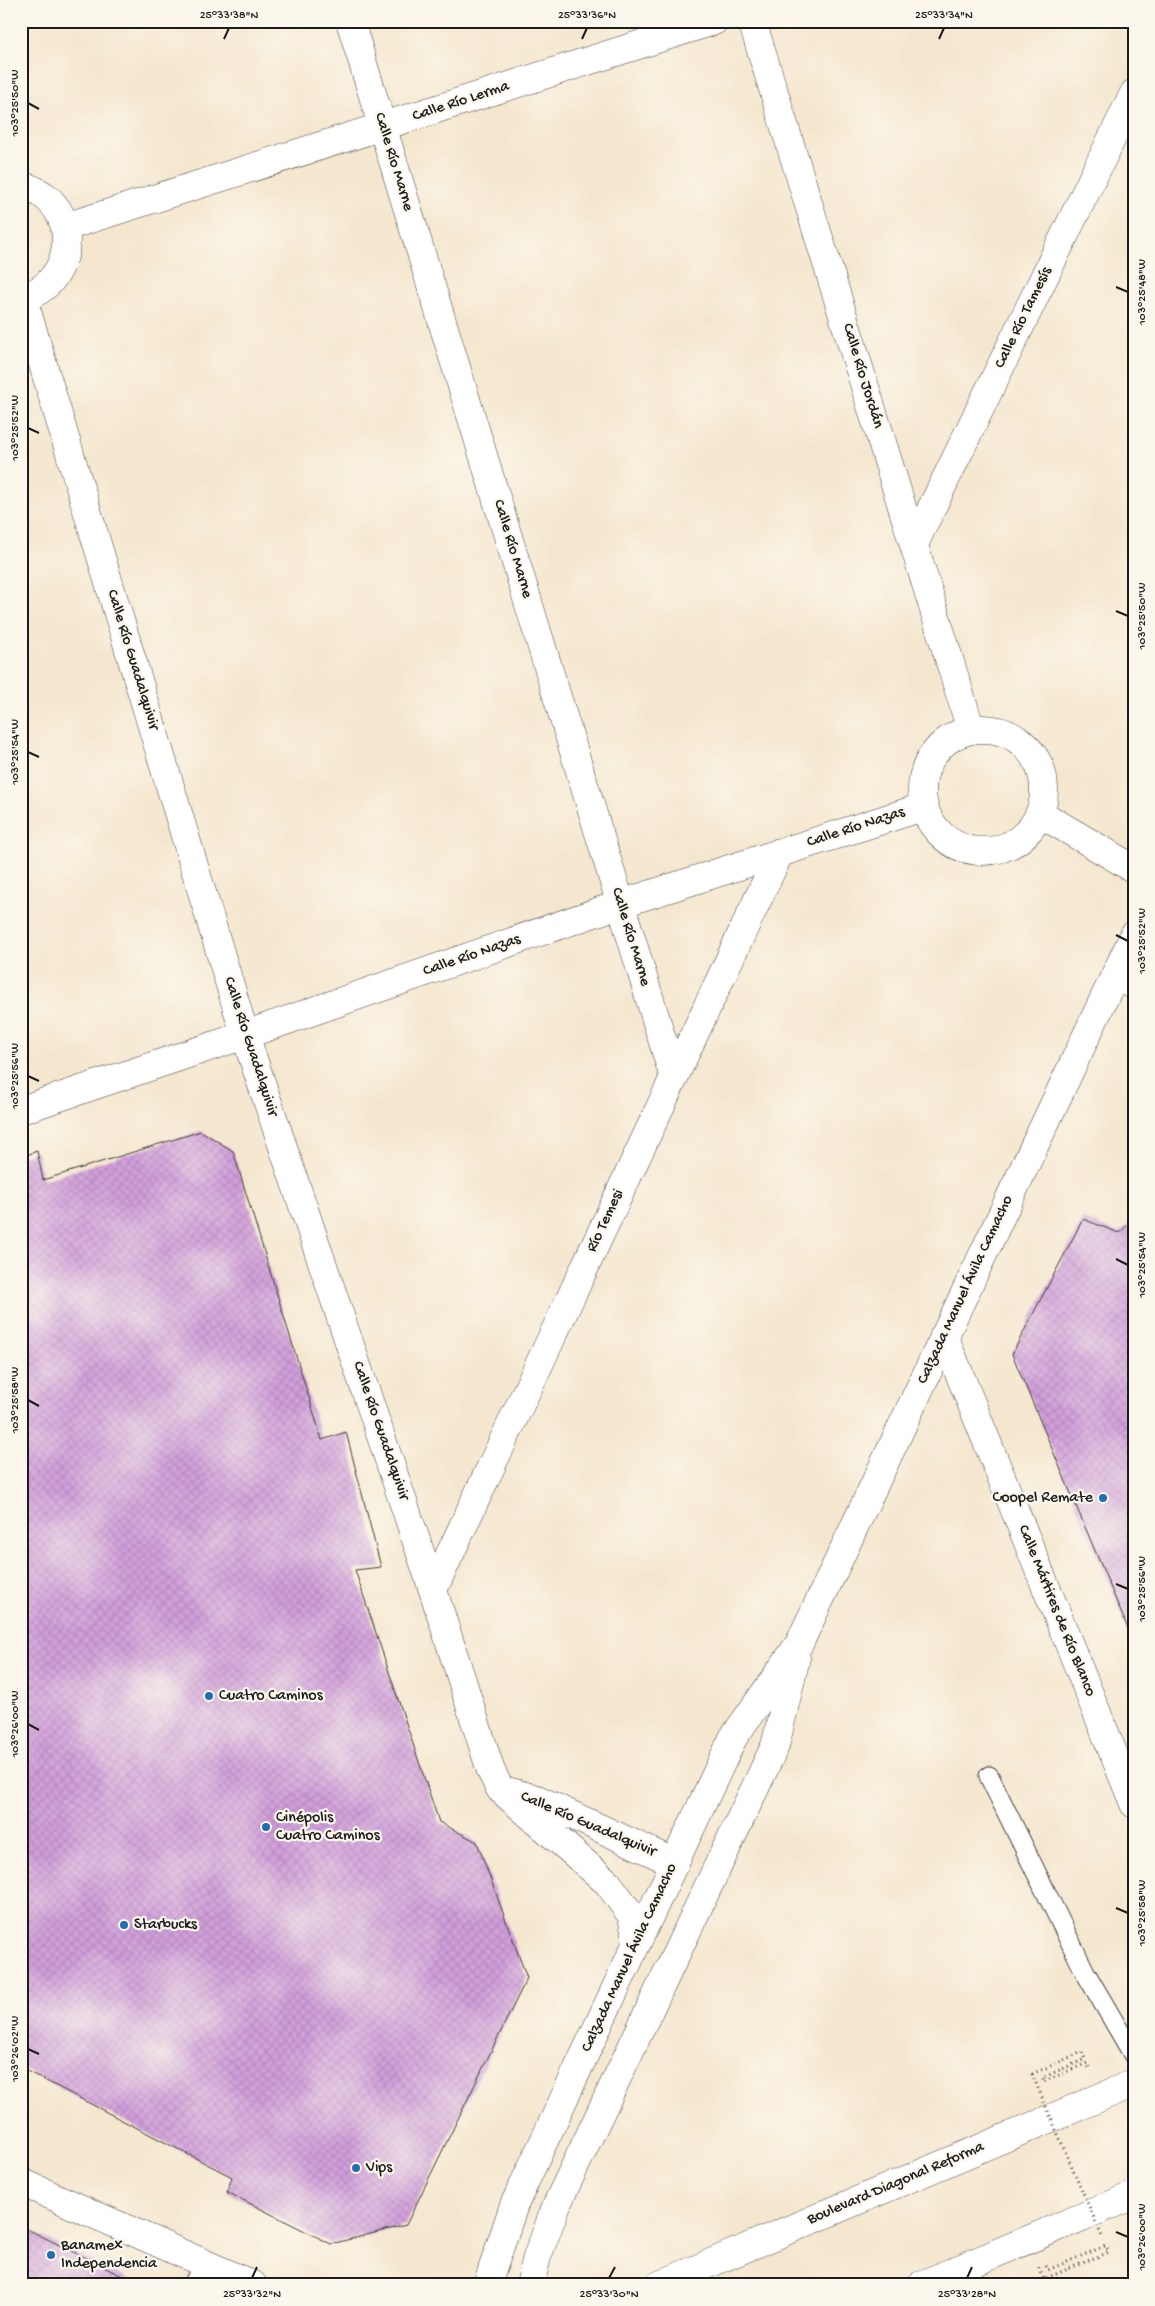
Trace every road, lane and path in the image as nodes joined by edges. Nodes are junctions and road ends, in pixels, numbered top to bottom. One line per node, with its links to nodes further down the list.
1 (350, 21): 5 (street, Calle Río Marne)
2 (714, 21): 5 (street, Calle Río Lerma)
3 (752, 21): 9 (street, Calle Río Jordán)
4 (1134, 93): 9 (street, Calle Río Tamesís)
5 (382, 127): 7 (street, Calle Río Lerma); 15 (street, Calle Río Marne)
6 (21, 186): 7 (street)
7 (65, 227): 8 (street)
8 (22, 298): 18 (street, Calle Río Guadalquivir)
9 (914, 544): 10 (street, Calle Río Jordán)
10 (972, 730): 11 (street); 12 (street)
11 (923, 807): 12 (street); 13 (street, Calle Río Nazas)
12 (1041, 814): 14 (street)
13 (780, 852): 15 (street, Calle Río Nazas); 19 (street, Río Temesi)
14 (1134, 869)
15 (620, 904): 18 (street, Calle Río Nazas); 19 (street, Calle Río Marne)
16 (1134, 935): 17 (street, Calzada Manuel Ávila Camacho)
17 (1124, 981): 21 (street, Calzada Manuel Ávila Camacho)
18 (245, 1036): 20 (street, Calle Río Nazas); 22 (street, Calle Río Guadalquivir)
19 (674, 1078): 22 (street, Río Temesi)
20 (21, 1110)
21 (944, 1336): 23 (street, Calzada Manuel Ávila Camacho); 26 (street, Calle Mártires de Río Blanco)
22 (433, 1590): 25 (street, Calle Río Guadalquivir)
23 (799, 1644): 27 (street, Calzada Manuel Ávila Camacho); 28 (street, Calzada Manuel Ávila Camacho)
24 (989, 1776): 30 (lane)
25 (500, 1789): 28 (street, Calle Río Guadalquivir); 29 (street, Calle Río Guadalquivir)
26 (1134, 1804)
27 (744, 1811): 28 (street); 39 (street, Calzada Manuel Ávila Camacho)
28 (675, 1863): 29 (street, Calzada Manuel Ávila Camacho)
29 (637, 1942): 38 (street, Calzada Manuel Ávila Camacho)
30 (1134, 2056)
31 (1134, 2083): 32 (street, Boulevard Diagonal Reforma)
32 (1101, 2098): 35 (path, bridge); 40 (street, Boulevard Diagonal Reforma)
33 (21, 2182): 36 (street)
34 (1134, 2195): 41 (street)
35 (1103, 2239)
36 (199, 2273): 37 (street)
37 (253, 2285)
38 (487, 2285)
39 (530, 2285)
40 (659, 2285)
41 (921, 2285)

